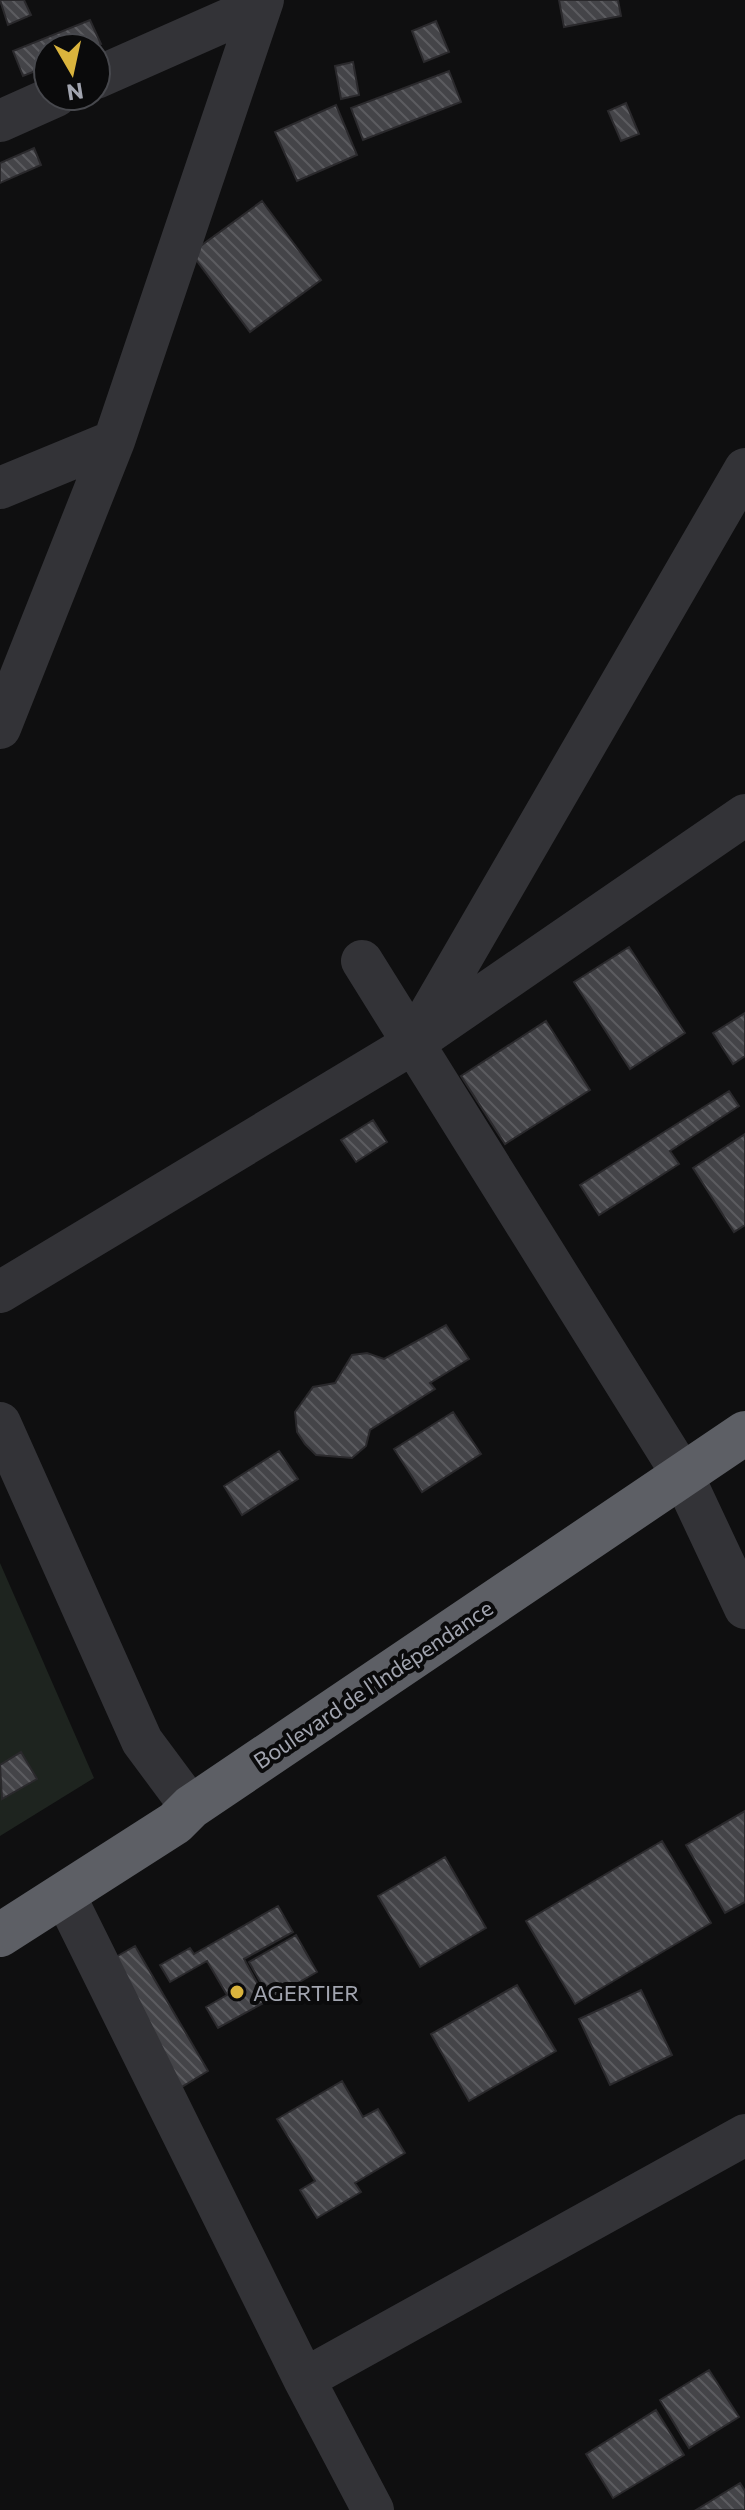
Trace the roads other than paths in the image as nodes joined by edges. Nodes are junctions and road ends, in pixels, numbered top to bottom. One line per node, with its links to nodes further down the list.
1 (262, 3): 2 (street); 5 (street)
2 (112, 71)
3 (32, 107): 4 (street)
4 (0, 121)
5 (114, 441): 7 (street); 8 (street)
6 (745, 469): 11 (street)
7 (0, 488)
8 (0, 728)
9 (745, 815): 11 (street)
10 (362, 961): 11 (street)
11 (412, 1044): 12 (street); 15 (street)
12 (0, 1292)
13 (0, 1423): 17 (street)
14 (745, 1433): 15 (highway, Boulevard de l'Indépendance)
15 (682, 1474): 16 (street); 17 (highway, Boulevard de l'Indépendance)
16 (745, 1608)
17 (191, 1807): 18 (highway, Boulevard de l'Indépendance)
18 (64, 1894): 19 (highway, Boulevard de l'Indépendance); 21 (street)
19 (0, 1935)
20 (745, 2135): 21 (street)
21 (304, 2379): 22 (street)
22 (373, 2510)

